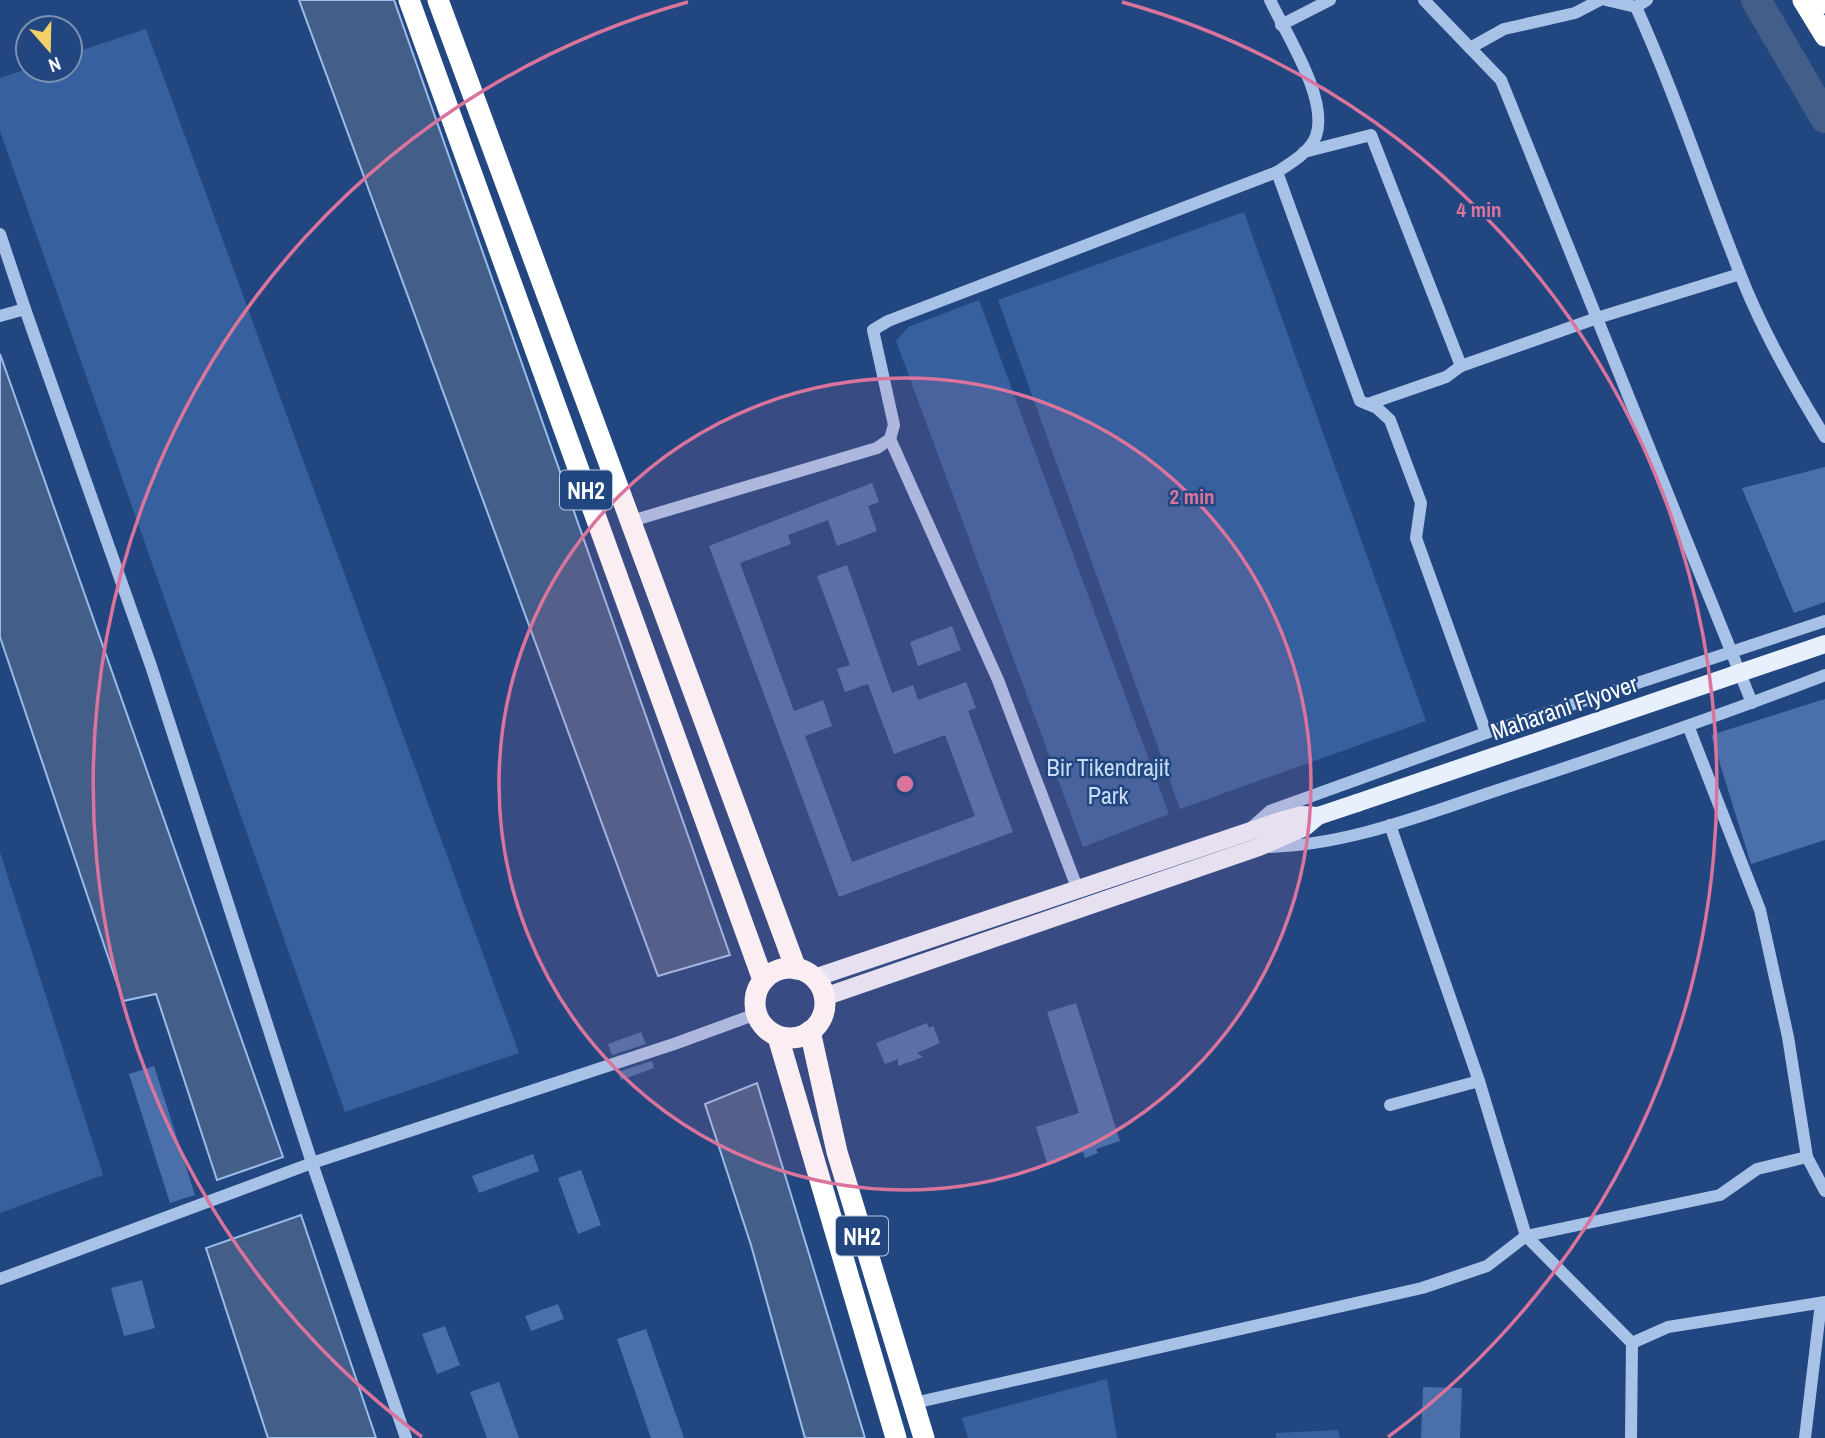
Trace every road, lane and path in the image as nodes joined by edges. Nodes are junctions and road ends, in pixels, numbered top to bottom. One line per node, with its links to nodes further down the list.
1 (409, 0): 39 (highway, NH2)
2 (438, 0): 24 (highway, NH2)
3 (1270, 0): 10 (street)
4 (1330, 0): 10 (street)
5 (1424, 0): 12 (street)
6 (1600, 0): 12 (street)
7 (1606, 0): 9 (street)
8 (1803, 0): 11 (highway)
9 (1641, 4): 16 (street)
10 (1282, 25): 13 (street)
11 (1825, 36)
12 (1470, 48): 19 (street)
13 (1304, 152): 14 (street); 20 (street)
14 (1277, 173): 21 (street); 23 (street)
15 (0, 234): 17 (street)
16 (1740, 274): 19 (street); 22 (street)
17 (25, 309): 18 (street); 47 (street)
18 (0, 316)
19 (1597, 318): 20 (street); 27 (street)
20 (1461, 366): 21 (street)
21 (1368, 404): 31 (street)
22 (1825, 437)
23 (890, 439): 24 (street); 36 (street)
24 (628, 522): 40 (highway, NH2)
25 (1825, 621): 27 (street)
26 (1825, 644): 32 (main road, Maharani Flyover, bridge)
27 (1732, 654): 29 (street); 31 (street)
28 (1825, 675): 29 (street)
29 (1752, 703): 30 (street)
30 (1689, 728): 33 (street); 46 (street)
31 (1486, 733): 34 (street)
32 (1308, 820): 34 (main road, Maharani Flyover); 35 (main road, Maharani Flyover)
33 (1390, 825): 35 (street); 44 (street)
34 (1247, 832): 36 (main road, Maharani Flyover)
35 (1259, 847): 38 (main road, Maharani Flyover)
36 (1078, 890): 37 (main road, Maharani Flyover)
37 (963, 928): 38 (main road); 40 (main road, Maharani Flyover)
38 (969, 948): 40 (main road, Maharani Flyover)
39 (763, 980): 40 (highway); 41 (highway)
40 (811, 981): 42 (highway)
41 (756, 1014): 43 (highway, NH2); 47 (street)
42 (810, 1031): 43 (highway); 53 (highway, NH2)
43 (778, 1037): 55 (highway, NH2)
44 (1479, 1081): 45 (street); 49 (street)
45 (1390, 1105)
46 (1807, 1157): 48 (street); 49 (street)
47 (312, 1163): 50 (street); 54 (street)
48 (1825, 1191)
49 (1526, 1236): 52 (street); 53 (street)
50 (0, 1279)
51 (1823, 1302): 52 (street); 58 (street)
52 (1632, 1343): 57 (street)
53 (914, 1403): 56 (highway, NH2)
54 (406, 1438)
55 (896, 1438)
56 (924, 1438)
57 (1631, 1438)
58 (1805, 1438)

